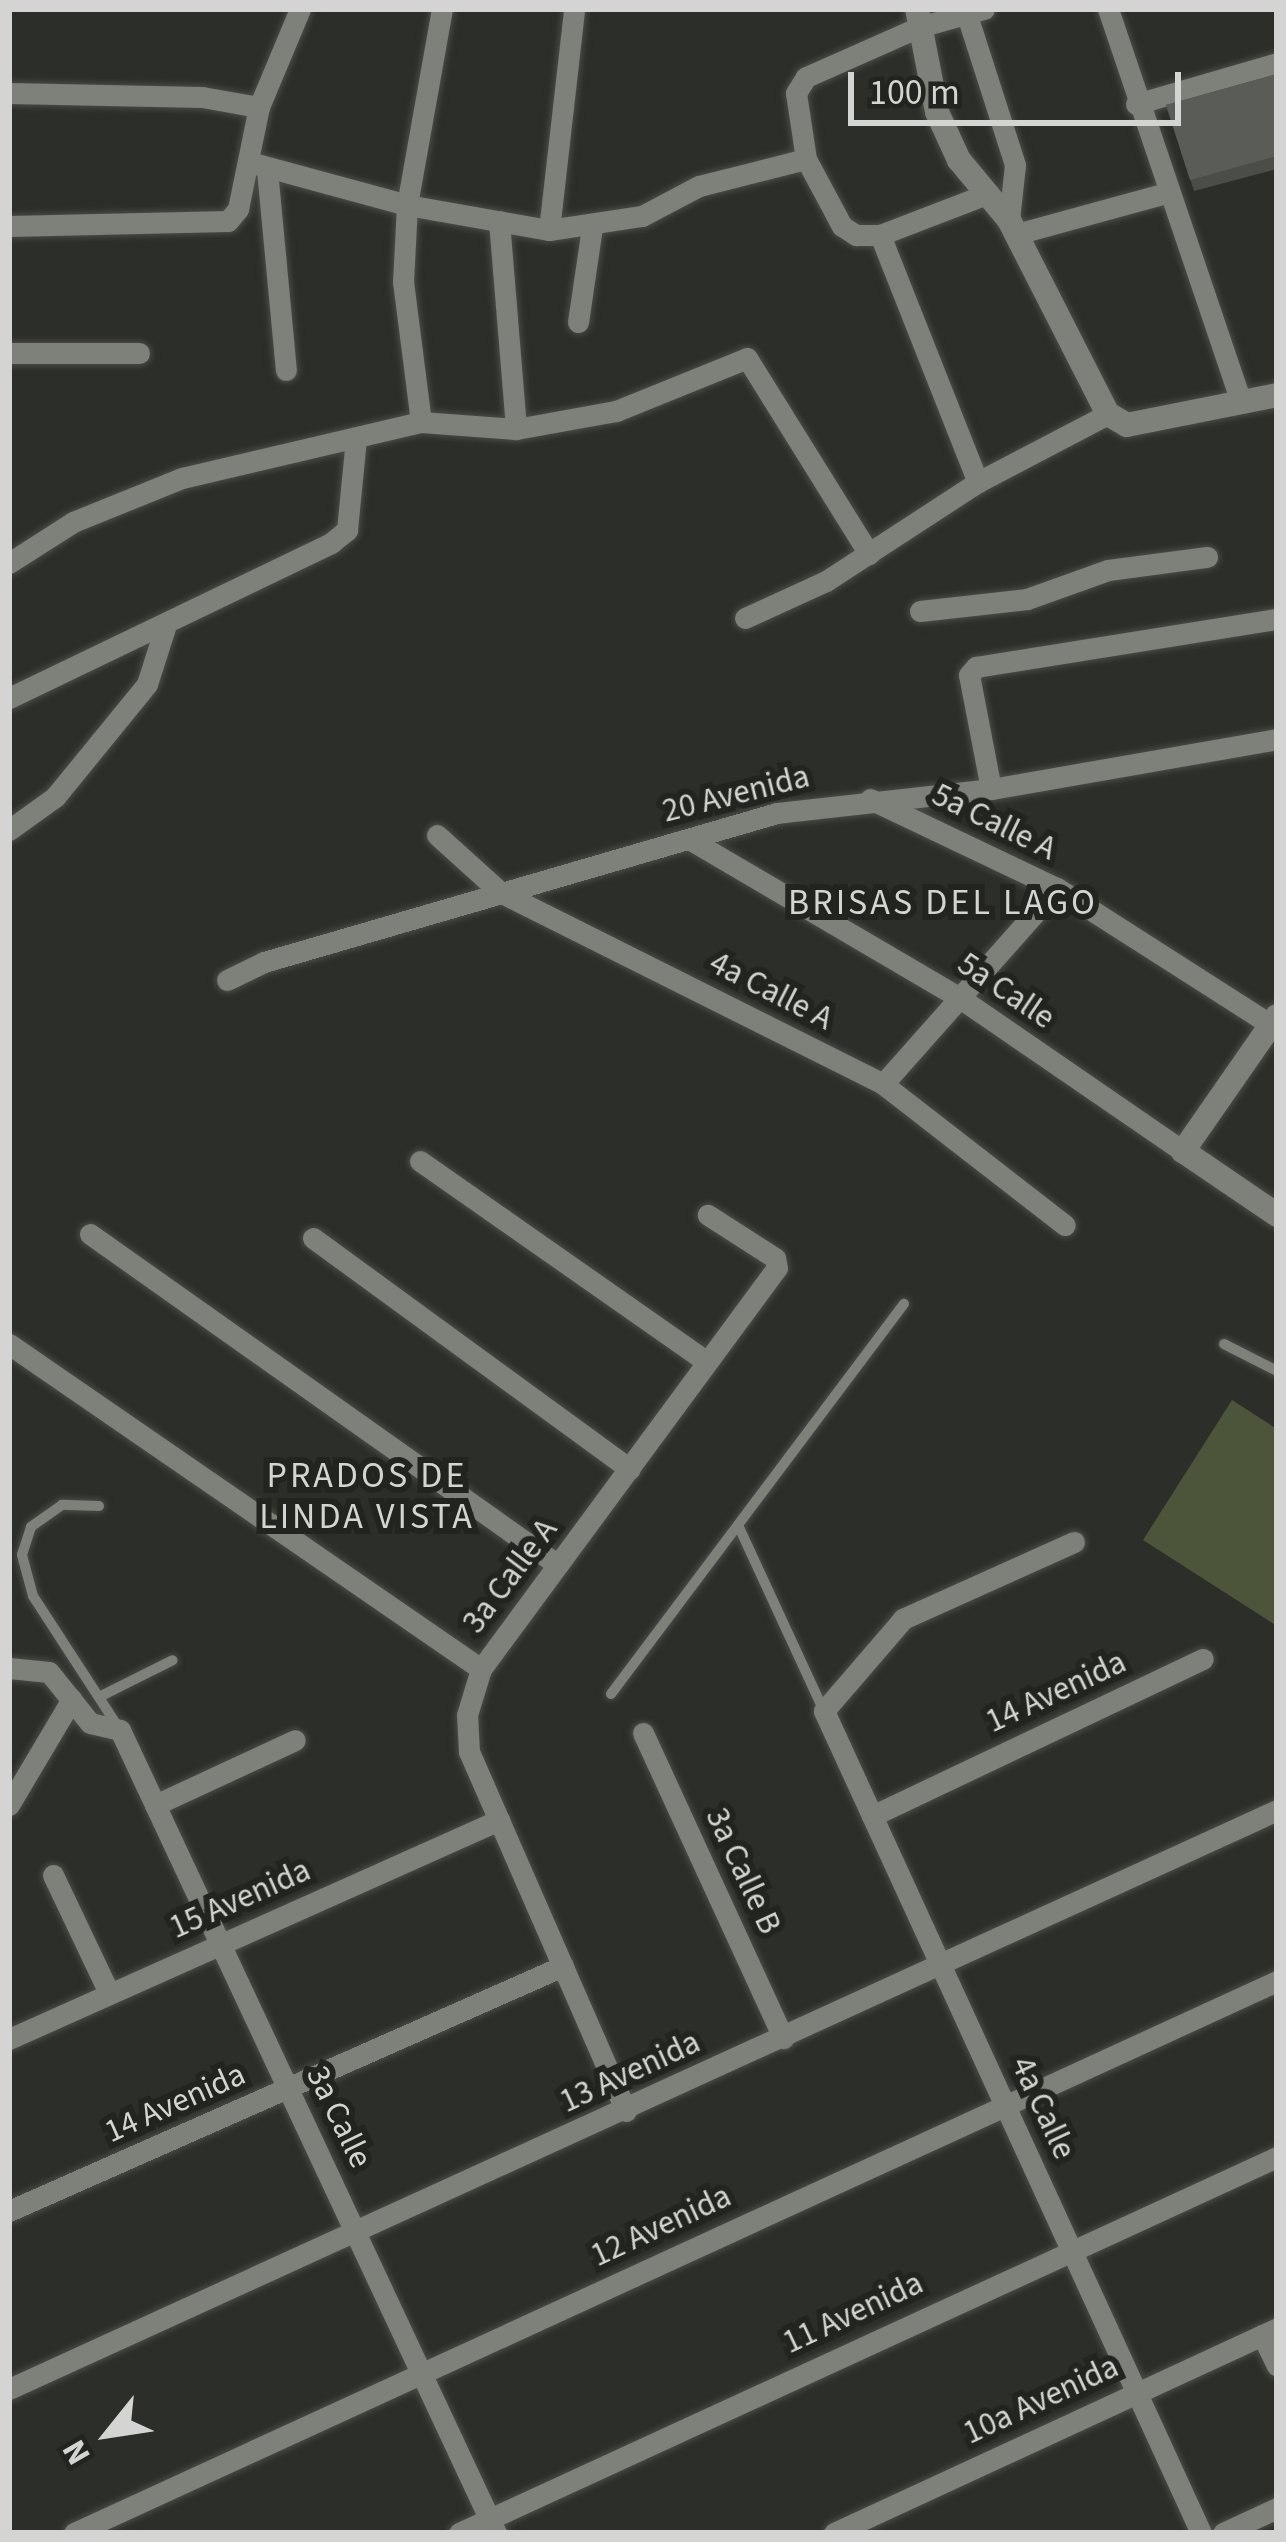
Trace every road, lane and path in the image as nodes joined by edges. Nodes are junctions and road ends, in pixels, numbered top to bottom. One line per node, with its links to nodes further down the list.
1 (300, 9): 10 (street)
2 (442, 9): 15 (street)
3 (574, 9): 20 (street)
4 (1108, 9): 9 (street)
5 (972, 10): 6 (street); 19 (street)
6 (918, 18): 11 (street); 14 (street)
7 (1277, 63): 9 (street)
8 (9, 93): 10 (street)
9 (1136, 104): 13 (street)
10 (259, 107): 12 (street)
11 (806, 159): 18 (street); 21 (street)
12 (258, 166): 15 (street); 17 (street); 25 (street)
13 (1166, 193): 19 (street); 27 (street)
14 (988, 194): 19 (street); 21 (street)
15 (406, 205): 16 (street); 29 (street)
16 (499, 221): 20 (street); 30 (street)
17 (9, 226)
18 (592, 227): 20 (street); 22 (street)
19 (1013, 227): 28 (street)
20 (549, 230)
21 (880, 235): 32 (street)
22 (578, 322)
23 (9, 352): 24 (street)
24 (139, 353)
25 (286, 370)
26 (1277, 395): 27 (street)
27 (1240, 400): 28 (street)
28 (1108, 414): 32 (street)
29 (421, 422): 30 (street); 31 (street)
30 (516, 429): 33 (street)
31 (356, 439): 35 (street); 39 (street)
32 (978, 482): 33 (street)
33 (869, 554): 37 (street)
34 (1207, 557): 36 (street)
35 (9, 562)
36 (920, 610)
37 (745, 618)
38 (1277, 619): 42 (street)
39 (165, 628): 40 (street); 44 (street)
40 (9, 698)
41 (1277, 739): 42 (street, 20 Avenida)
42 (991, 789): 43 (street, 20 Avenida)
43 (868, 798): 46 (street, 20 Avenida); 47 (street, 5a Calle A)
44 (9, 830)
45 (437, 835): 48 (street, 4a Calle A)
46 (688, 839): 48 (street, 20 Avenida); 50 (street, 5a Calle)
47 (1057, 889): 50 (street); 51 (street, 5a Calle A)
48 (500, 892): 49 (street, 20 Avenida); 52 (street, 4a Calle A)
49 (227, 980)
50 (960, 998): 52 (street); 53 (street, 5a Calle)
51 (1274, 1020): 53 (street)
52 (883, 1084): 57 (street, 4a Calle A)
53 (1183, 1151): 56 (street, 5a Calle)
54 (420, 1161): 63 (street)
55 (708, 1215): 63 (street, 3a Calle A)
56 (1277, 1215)
57 (1065, 1225)
58 (90, 1234): 69 (street)
59 (313, 1238): 65 (street)
60 (904, 1304): 67 (lane)
61 (9, 1344): 73 (street)
62 (1224, 1344): 64 (lane)
63 (706, 1361): 65 (street, 3a Calle A)
64 (1277, 1372)
65 (630, 1469): 69 (street, 3a Calle A)
66 (99, 1506): 75 (lane)
67 (738, 1525): 74 (lane); 77 (lane)
68 (1074, 1542): 77 (street)
69 (558, 1565): 73 (street, 3a Calle A)
70 (1203, 1659): 85 (street, 14 Avenida)
71 (172, 1660): 75 (lane)
72 (9, 1668): 76 (street)
73 (482, 1669): 86 (street, 3a Calle A)
74 (611, 1694)
75 (101, 1696): 78 (lane)
76 (73, 1699): 78 (street); 81 (street)
77 (824, 1711): 85 (street, 4a Calle)
78 (120, 1730): 83 (street, 3a Calle)
79 (643, 1732): 93 (street, 3a Calle B)
80 (295, 1740): 83 (street)
81 (16, 1780): 82 (street)
82 (9, 1805)
83 (155, 1805): 88 (street, 3a Calle)
84 (1277, 1810): 89 (street, 13 Avenida)
85 (872, 1816): 89 (street, 4a Calle)
86 (499, 1820): 88 (street, 15 Avenida); 90 (street, 3a Calle A)
87 (53, 1875): 92 (street)
88 (220, 1943): 92 (street, 15 Avenida); 95 (street, 3a Calle)
89 (941, 1965): 93 (street, 13 Avenida); 96 (street, 4a Calle)
90 (563, 1966): 95 (street, 14 Avenida); 97 (street, 3a Calle A)
91 (1277, 1981): 96 (street, 12 Avenida)
92 (109, 1994): 94 (street, 15 Avenida)
93 (783, 2038): 97 (street, 13 Avenida)
94 (9, 2039)
95 (289, 2090): 99 (street, 14 Avenida); 100 (street, 3a Calle)
96 (1005, 2103): 101 (street, 4a Calle); 104 (street, 12 Avenida)
97 (626, 2110): 100 (street, 13 Avenida)
98 (1277, 2156): 101 (street, 11 Avenida)
99 (9, 2211)
100 (358, 2234): 104 (street, 3a Calle); 105 (street, 13 Avenida)
101 (1071, 2249): 106 (street, 4a Calle); 108 (street, 11 Avenida)
102 (1270, 2332): 103 (street); 106 (street, 10a Avenida)
103 (1277, 2366)
104 (422, 2373): 108 (street, 3a Calle); 109 (street, 12 Avenida)
105 (9, 2389)
106 (1137, 2392): 111 (street, 10a Avenida); 112 (street, 4a Calle)
107 (1277, 2508): 113 (street)
108 (492, 2526): 110 (street, 11 Avenida)
109 (74, 2533)
110 (459, 2533)
111 (834, 2533)
112 (1201, 2533)
113 (1223, 2533)

